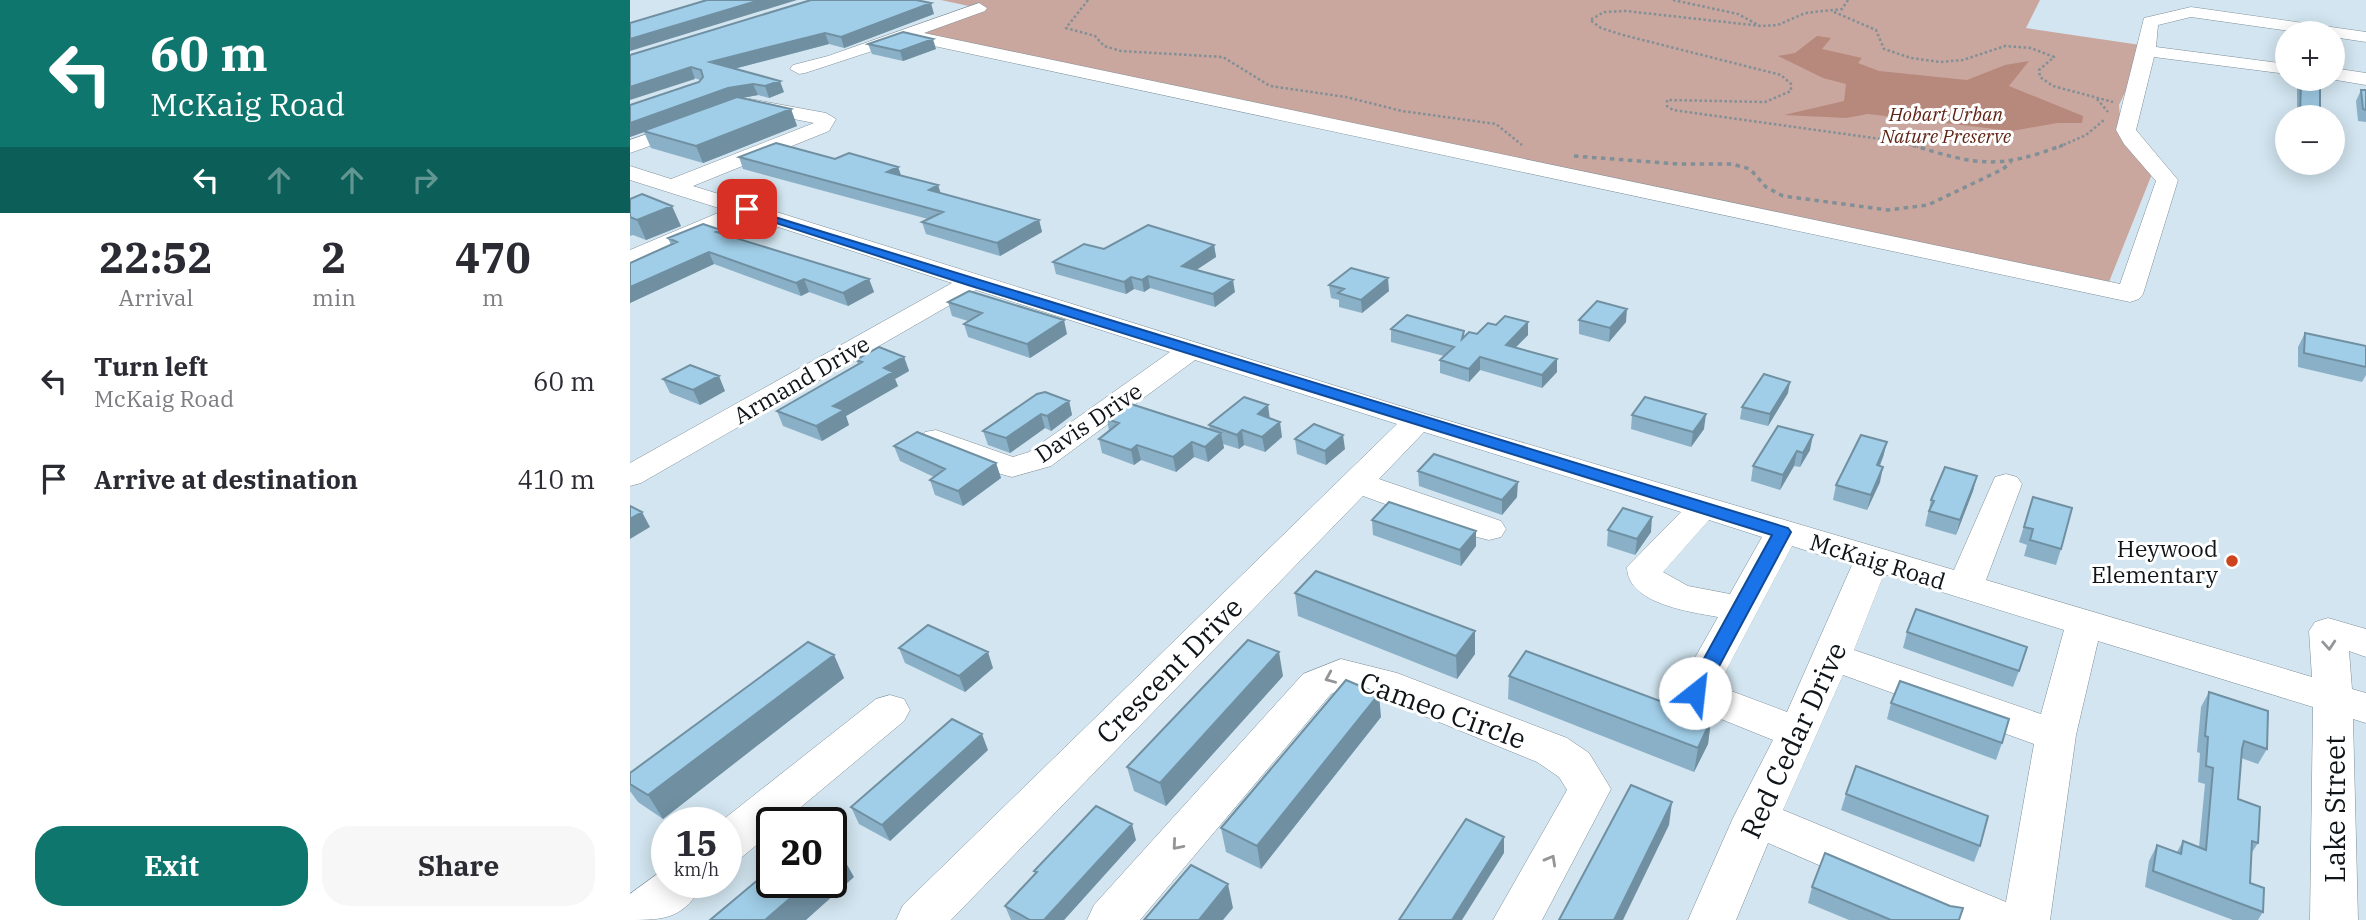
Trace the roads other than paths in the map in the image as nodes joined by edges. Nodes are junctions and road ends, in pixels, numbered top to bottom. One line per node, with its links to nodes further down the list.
1 (941, 0): 2 (street)
2 (907, 35): 4 (street); 6 (street)
3 (2366, 37): 4 (street)
4 (2147, 51): 5 (street)
5 (2275, 67)
6 (799, 69)
7 (2345, 76): 8 (street)
8 (2366, 79)
9 (728, 110): 14 (street)
10 (705, 119): 11 (street)
11 (630, 148)
12 (630, 153): 14 (street)
13 (630, 173): 15 (street, McKaig Road)
14 (701, 174): 15 (street)
15 (666, 184): 16 (street); 17 (street, McKaig Road)
16 (630, 193)
17 (747, 209): 18 (street); 19 (street, McKaig Road)
18 (630, 259)
19 (972, 282): 20 (street, McKaig Road); 23 (street, Armand Drive)
20 (1192, 349): 21 (street, McKaig Road); 22 (street, Davis Drive)
21 (1418, 421): 24 (street, Crescent Drive); 26 (street, McKaig Road)
22 (936, 439)
23 (630, 475)
24 (1356, 482): 27 (street); 43 (street, Crescent Drive)
25 (2006, 484): 30 (street)
26 (1701, 507): 28 (street, McKaig Road); 31 (street)
27 (1489, 529)
28 (1782, 532): 29 (street, McKaig Road); 31 (street)
29 (1872, 559): 30 (street, McKaig Road); 34 (street, Red Cedar Drive)
30 (1965, 587): 32 (street, McKaig Road)
31 (1741, 609): 37 (street)
32 (2084, 623): 35 (street, McKaig Road); 38 (street)
33 (2366, 642): 35 (street, Lake Street, one-way to 35)
34 (1833, 657): 37 (street, Red Cedar Drive); 38 (street)
35 (2350, 703): 49 (street, Lake Street)
36 (890, 710): 40 (street)
37 (1797, 732): 39 (street, Red Cedar Drive)
38 (2056, 735): 48 (street)
39 (1755, 818): 46 (street, Red Cedar Drive); 47 (street)
40 (742, 831)
41 (660, 898): 42 (street)
42 (633, 920)
43 (920, 920)
44 (1111, 920): 45 (street, Cameo Circle, one-way to 44)
45 (1517, 920)
46 (1712, 920)
47 (1996, 920)
48 (2026, 920)
49 (2334, 920)

